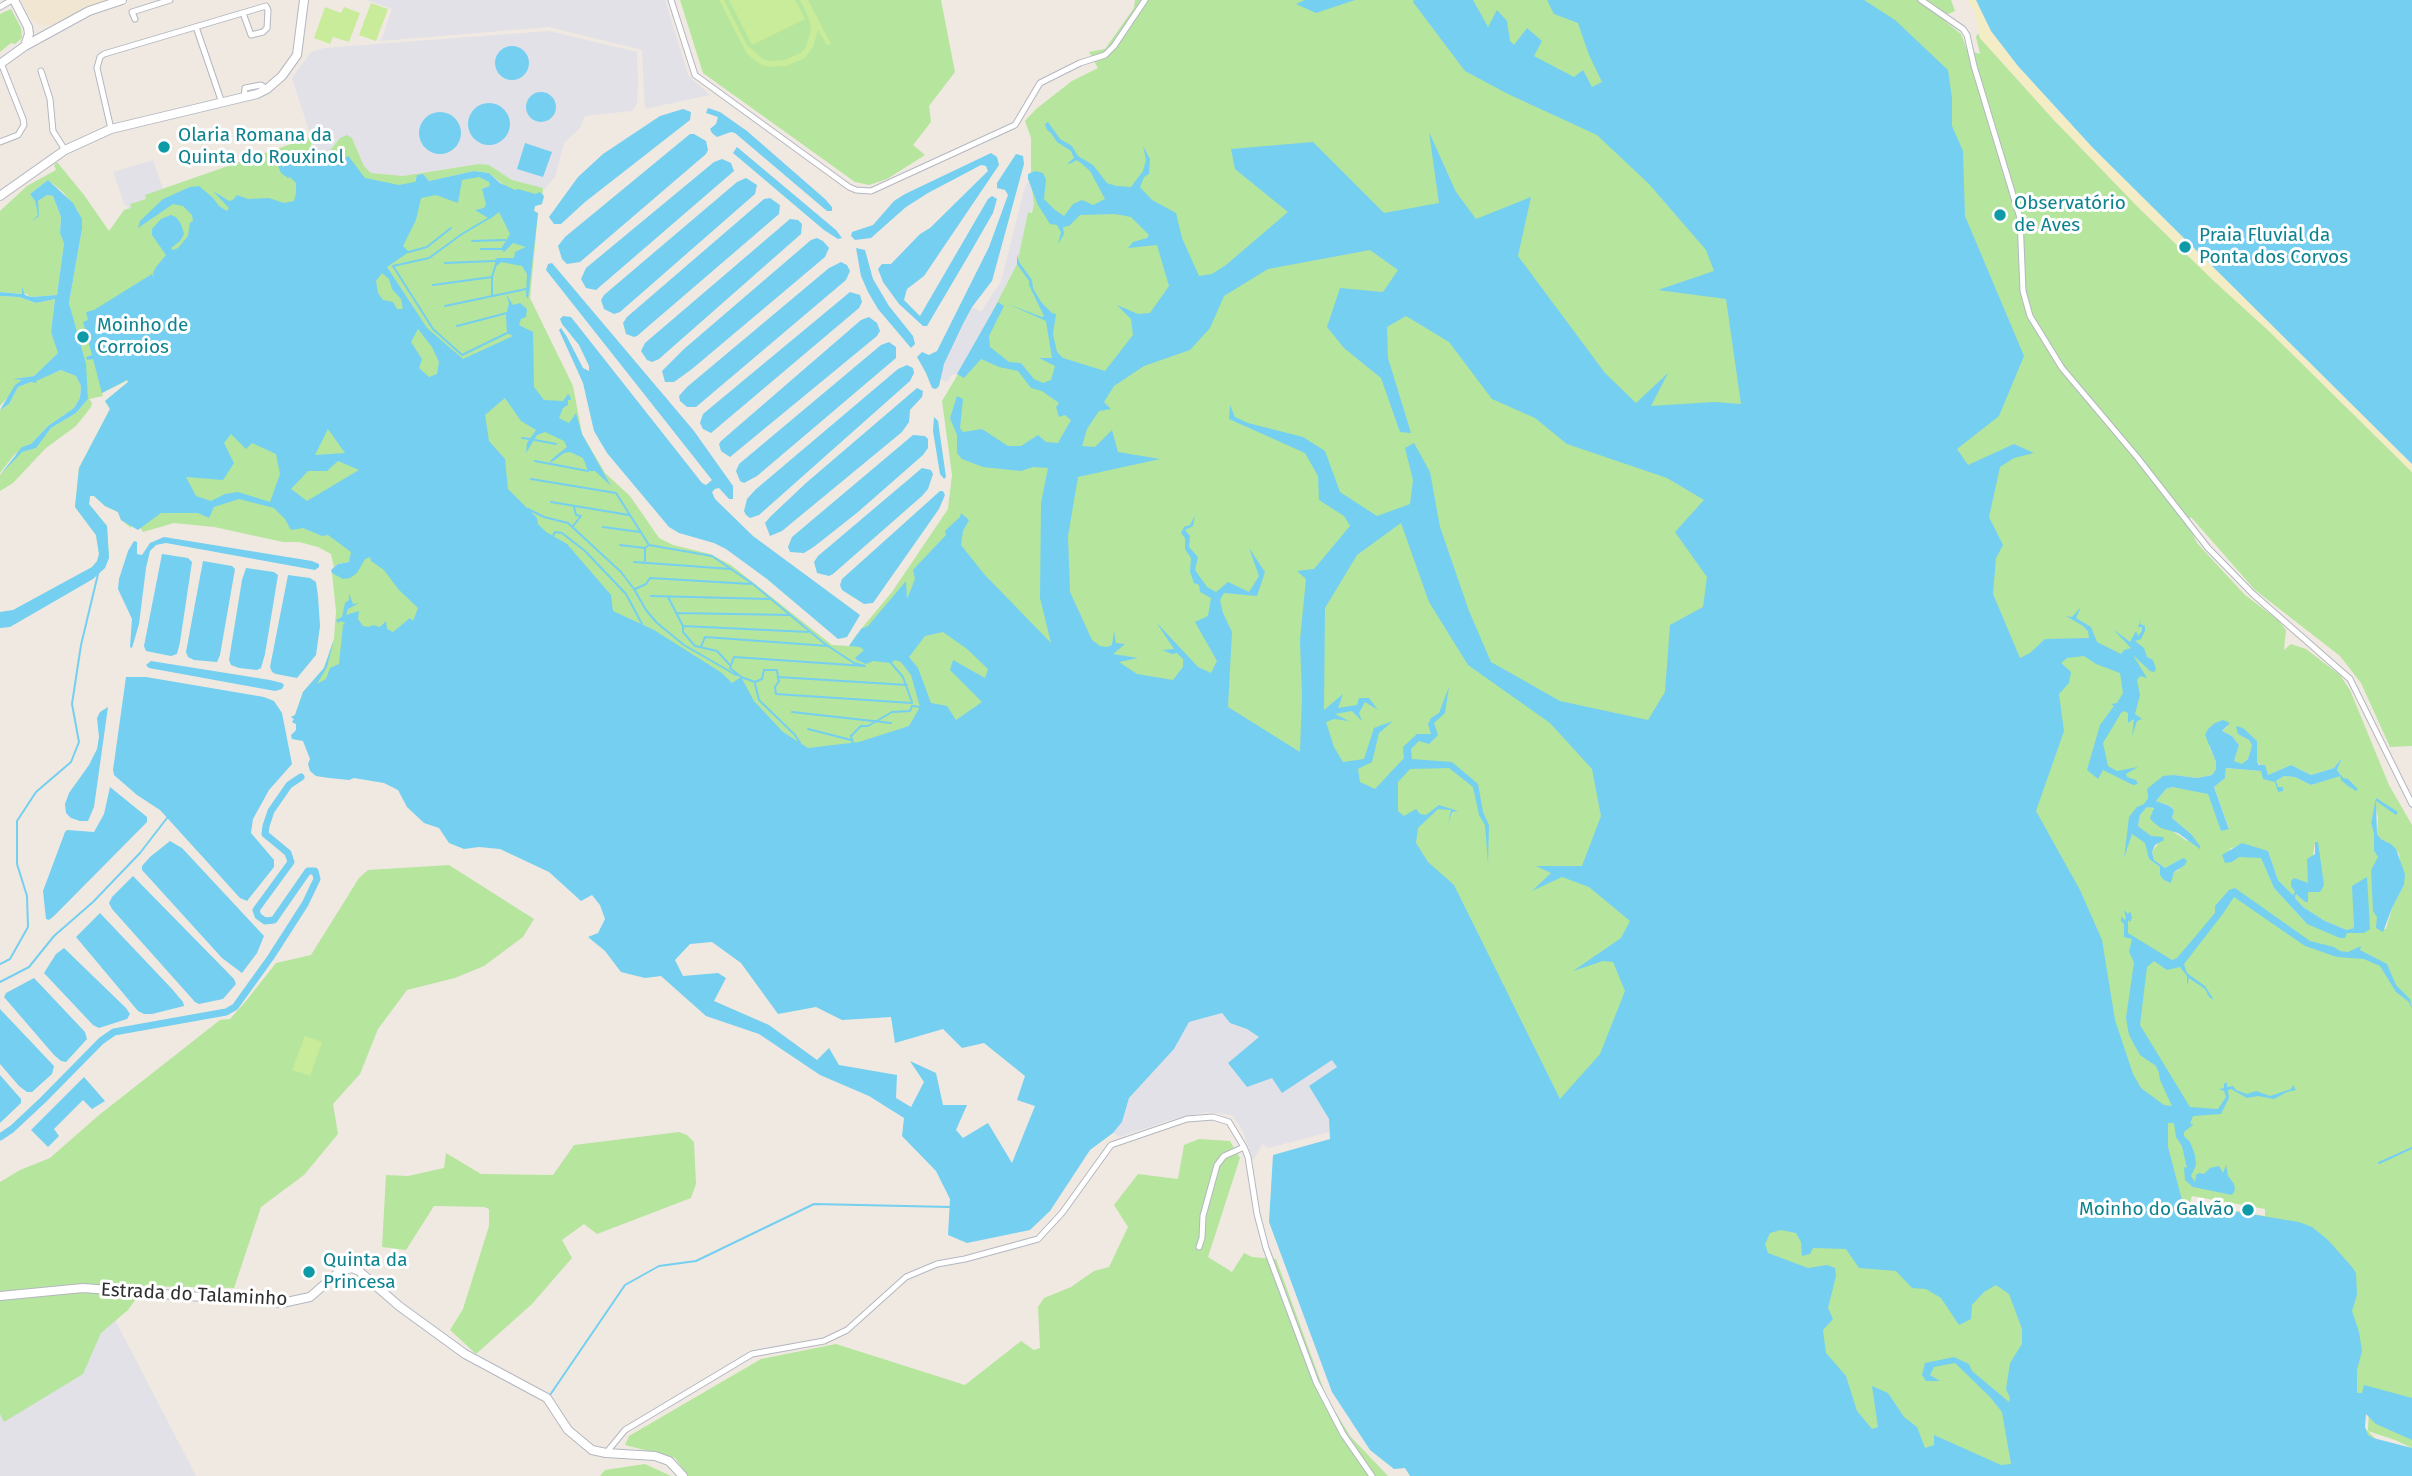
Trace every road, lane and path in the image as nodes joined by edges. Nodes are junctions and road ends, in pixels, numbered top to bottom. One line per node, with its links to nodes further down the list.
1 (13, 0): 8 (street); 11 (main road)
2 (122, 0): 13 (main road)
3 (170, 0): 10 (street)
4 (304, 0): 17 (main road)
5 (671, 0): 6 (street)
6 (1145, 0)
7 (1921, 0): 22 (street)
8 (0, 7)
9 (243, 13): 9 (street); 12 (street)
10 (135, 19)
11 (25, 20): 13 (main road); 14 (main road)
12 (196, 27): 17 (street); 18 (street)
13 (51, 31): 14 (main road)
14 (24, 46): 15 (main road)
15 (1, 63): 19 (street)
16 (41, 71): 20 (street)
17 (222, 103): 18 (main road)
18 (111, 129): 20 (main road)
19 (0, 142)
20 (65, 150): 21 (main road)
21 (0, 196)
22 (2412, 804)
23 (1244, 1147): 24 (street); 26 (street); 28 (street)
24 (1199, 1247)
25 (0, 1296): 26 (main road, Estrada do Talaminho)
26 (606, 1453): 27 (main road, Estrada do Talaminho)
27 (683, 1476)
28 (1372, 1476)

